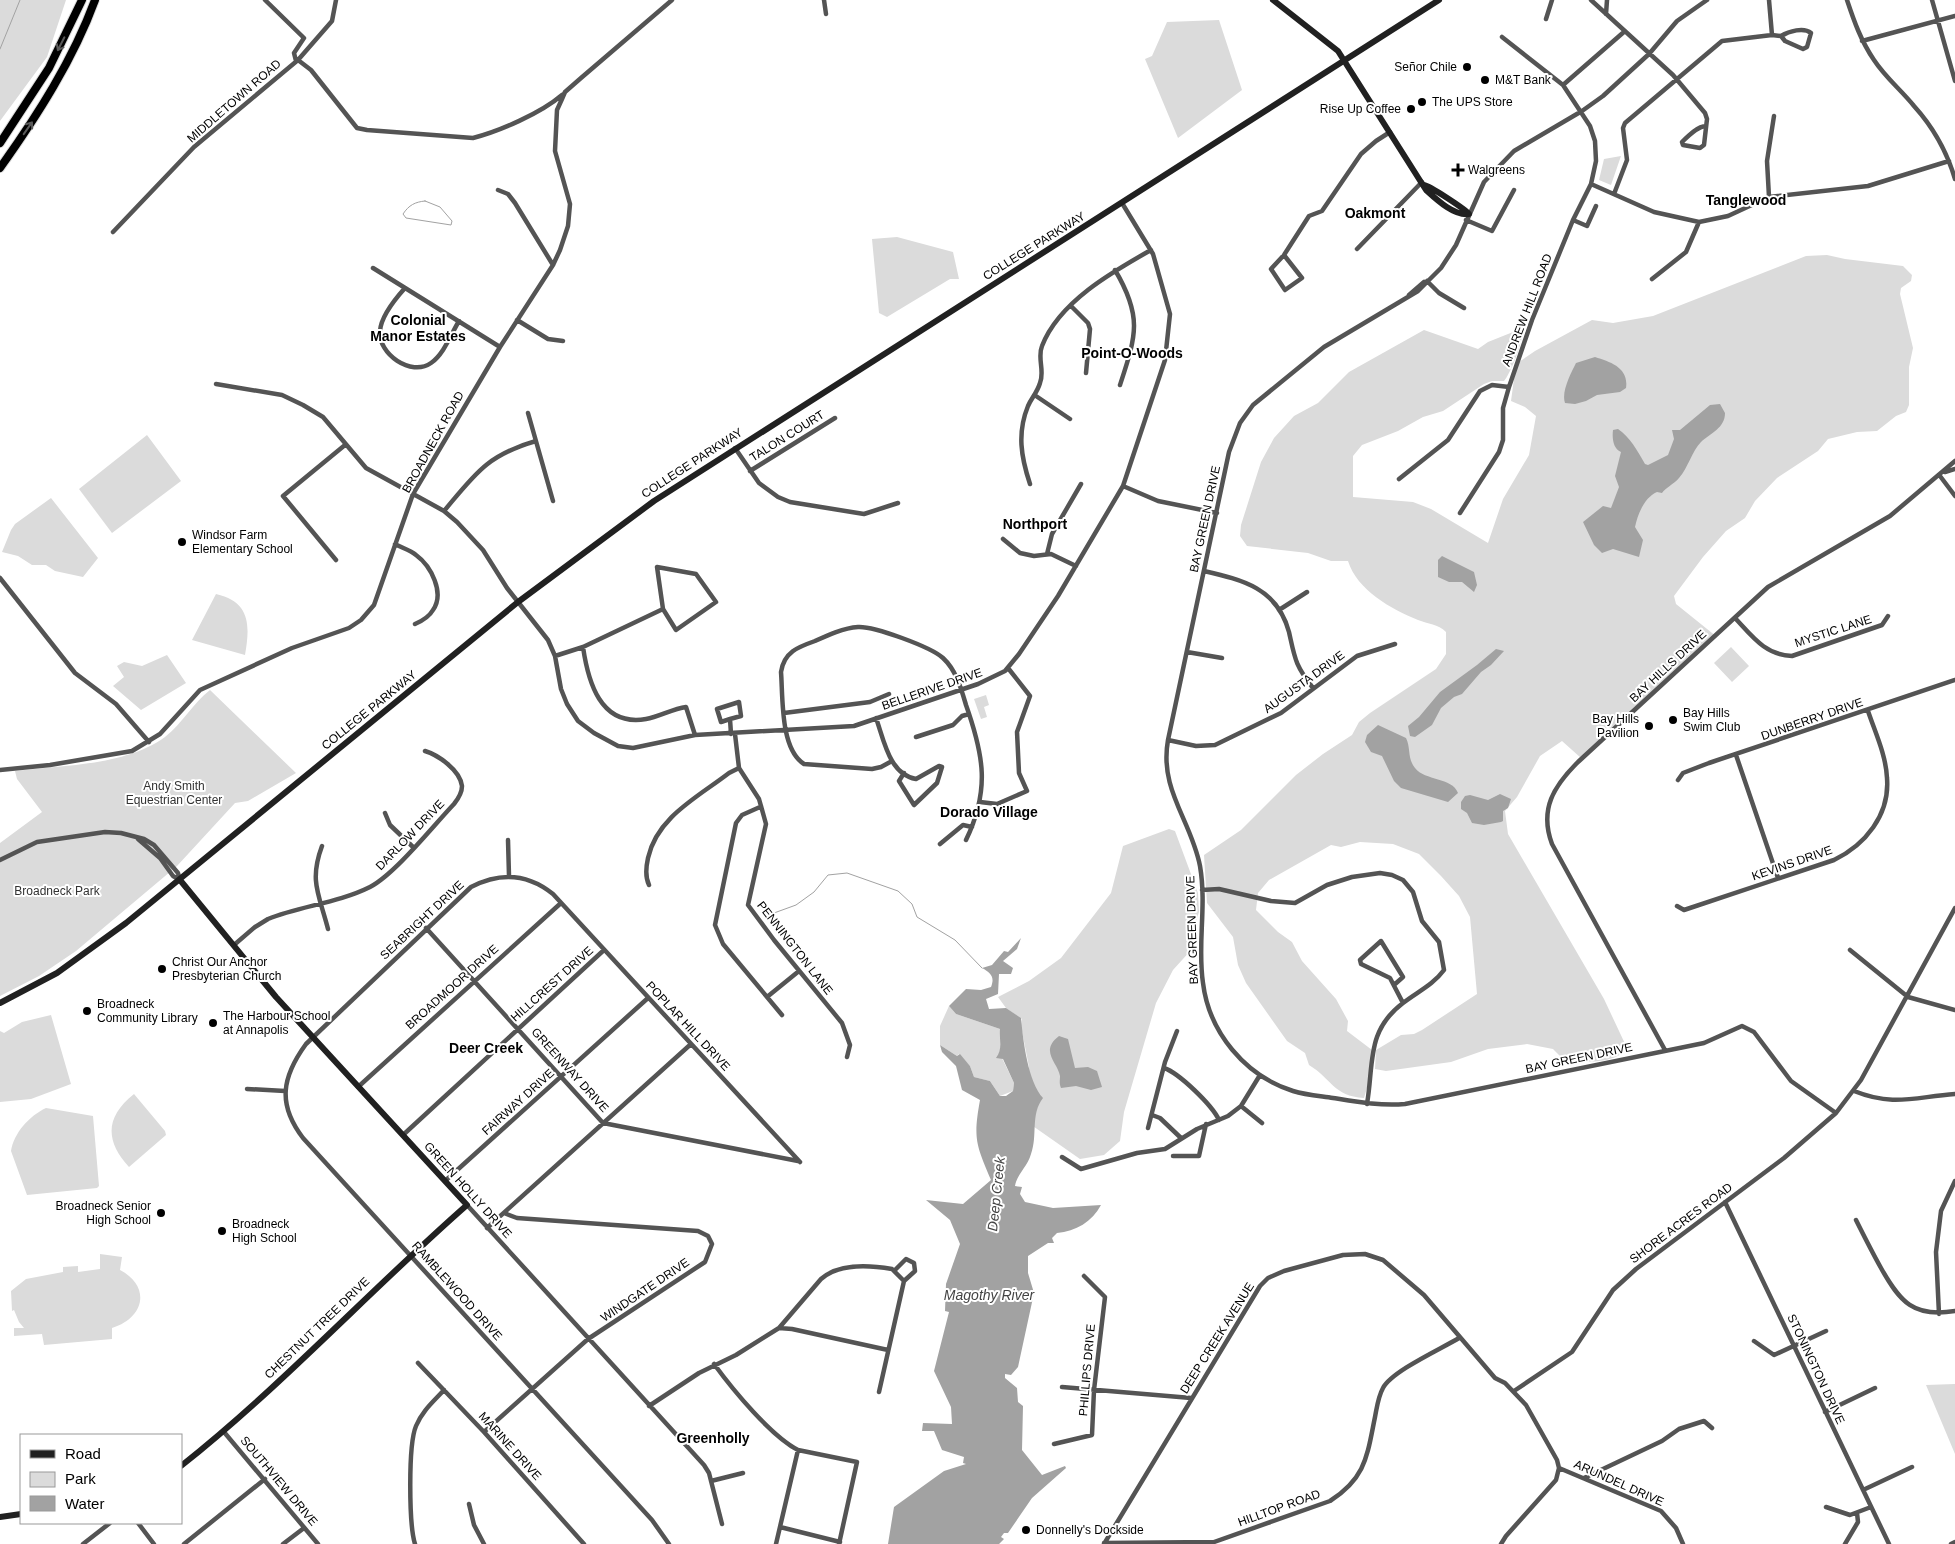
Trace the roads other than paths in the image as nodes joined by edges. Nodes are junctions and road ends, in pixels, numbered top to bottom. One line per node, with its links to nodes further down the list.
1 (82, 0): 37 (highway, one-way to 37)
2 (95, 0): 39 (highway, one-way to 2)
3 (265, 0): 27 (street)
4 (336, 0): 27 (street)
5 (672, 0): 32 (street, BROADNECK ROAD)
6 (824, 0): 16 (street)
7 (1273, 0): 28 (main road)
8 (1438, 0): 28 (main road, COLLEGE PARKWAY)
9 (1552, 0): 19 (street)
10 (1592, 0): 17 (street)
11 (1607, 0): 17 (street)
12 (1707, 0): 26 (street, BAY GREEN DRIVE)
13 (1769, 0): 22 (street)
14 (1847, 0): 25 (street)
15 (1932, 0): 20 (street)
16 (826, 14)
17 (1606, 14): 21 (street)
18 (1955, 16): 20 (street)
19 (1546, 18)
20 (1937, 20): 25 (street); 30 (street)
21 (1625, 31): 26 (street); 31 (street)
22 (1772, 35): 23 (street); 29 (street)
23 (1781, 36): 23 (street)
24 (1502, 37): 31 (street, ANDREW HILL ROAD)
25 (1862, 41): 38 (street)
26 (1649, 54): 29 (street); 33 (street, BAY GREEN DRIVE)
27 (297, 60): 32 (street, MIDDLETOWN ROAD); 52 (street, MIDDLETOWN ROAD)
28 (1344, 60): 36 (main road); 47 (main road, COLLEGE PARKWAY)
29 (1677, 80): 35 (street); 45 (street)
30 (1955, 81)
31 (1563, 85): 33 (street, ANDREW HILL ROAD)
32 (565, 92): 56 (street, BROADNECK ROAD)
33 (1582, 111): 42 (street, ANDREW HILL ROAD); 49 (street, BAY GREEN DRIVE)
34 (1774, 116): 46 (street)
35 (1706, 126): 35 (street)
36 (1390, 132): 41 (main road); 55 (street)
37 (0, 143)
38 (1949, 161): 40 (street); 46 (street)
39 (0, 168)
40 (1955, 179)
41 (1423, 184): 49 (main road); 53 (street)
42 (1592, 184): 45 (street); 50 (street, ANDREW HILL ROAD)
43 (498, 190): 56 (street)
44 (1514, 190): 49 (street)
45 (1614, 194): 51 (street)
46 (1769, 197): 51 (street)
47 (1122, 203): 54 (street, BELLERIVE DRIVE); 78 (main road, COLLEGE PARKWAY)
48 (1596, 206): 50 (street)
49 (1468, 217): 60 (street, BAY GREEN DRIVE)
50 (1572, 220): 71 (street, ANDREW HILL ROAD)
51 (1699, 222): 59 (street)
52 (112, 232)
53 (1357, 249)
54 (1151, 250): 58 (street); 87 (street, BELLERIVE DRIVE)
55 (1284, 255): 55 (street)
56 (553, 265): 64 (street, BROADNECK ROAD)
57 (374, 268): 61 (street)
58 (1115, 270): 62 (street); 70 (street)
59 (1652, 279)
60 (1427, 281): 63 (street); 93 (street, BAY GREEN DRIVE)
61 (405, 288): 65 (street); 65 (street)
62 (1071, 306): 68 (street); 72 (street)
63 (1464, 308)
64 (517, 320): 66 (street); 67 (street, BROADNECK ROAD)
65 (459, 321): 67 (street)
66 (563, 341)
67 (500, 347): 88 (street, BROADNECK ROAD)
68 (1086, 374)
69 (216, 384): 77 (street, BELLERIVE DRIVE)
70 (1120, 385)
71 (1509, 387): 84 (street); 94 (street, ANDREW HILL ROAD)
72 (1036, 396): 75 (street); 85 (street)
73 (528, 413): 76 (street)
74 (835, 418): 81 (street, TALON COURT)
75 (1070, 419)
76 (536, 441): 90 (street); 92 (street)
77 (346, 445): 88 (street, BELLERIVE DRIVE); 98 (street)
78 (735, 448): 81 (street); 103 (main road, COLLEGE PARKWAY)
79 (1955, 461): 82 (street, BAY HILLS DRIVE)
80 (1955, 469): 82 (street, BAY HILLS DRIVE)
81 (750, 471): 91 (street)
82 (1945, 472): 83 (street, BAY HILLS DRIVE)
83 (1940, 476): 89 (street); 107 (street, BAY HILLS DRIVE)
84 (1399, 479)
85 (1030, 484)
86 (1081, 484): 97 (street)
87 (1122, 486): 93 (street); 99 (street, BELLERIVE DRIVE)
88 (413, 494): 92 (street, BELLERIVE DRIVE); 96 (street, BROADNECK ROAD)
89 (1955, 496)
90 (553, 501)
91 (898, 503)
92 (444, 511): 103 (street, BELLERIVE DRIVE)
93 (1217, 513): 100 (street, BAY GREEN DRIVE)
94 (1460, 513)
95 (1003, 539): 97 (street)
96 (395, 544): 108 (street); 129 (street, BROADNECK ROAD)
97 (1047, 554): 99 (street)
98 (336, 560)
99 (1076, 566): 114 (street, BELLERIVE DRIVE)
100 (1204, 571): 105 (street); 111 (street, BAY GREEN DRIVE)
101 (0, 578): 129 (street)
102 (1308, 592): 105 (street)
103 (518, 602): 112 (street, BELLERIVE DRIVE); 149 (main road, COLLEGE PARKWAY)
104 (663, 609): 104 (street); 110 (street)
105 (1279, 610): 116 (street)
106 (1888, 616): 107 (street, MYSTIC LANE)
107 (1735, 618): 175 (street, BAY HILLS DRIVE)
108 (414, 624)
109 (1395, 644): 116 (street, AUGUSTA DRIVE)
110 (583, 648): 112 (street); 126 (street)
111 (1187, 652): 113 (street); 128 (street, BAY GREEN DRIVE)
112 (555, 656): 126 (street, BELLERIVE DRIVE)
113 (1222, 658)
114 (1008, 668): 117 (street, BELLERIVE DRIVE); 137 (street)
115 (1955, 680): 119 (street, DUNBERRY DRIVE)
116 (1313, 688): 128 (street, AUGUSTA DRIVE)
117 (961, 690): 120 (street); 121 (street); 122 (street, BELLERIVE DRIVE)
118 (889, 694): 120 (street)
119 (1868, 710): 131 (street, DUNBERRY DRIVE); 148 (street, KEVINS DRIVE)
120 (784, 713): 124 (street)
121 (969, 714): 127 (street); 137 (street)
122 (876, 718): 124 (street, BELLERIVE DRIVE); 132 (street)
123 (730, 719): 123 (street); 125 (street, PENNINGTON LANE)
124 (786, 730): 125 (street, BELLERIVE DRIVE); 132 (street)
125 (733, 734): 126 (street, BELLERIVE DRIVE); 133 (street, PENNINGTON LANE)
126 (695, 736)
127 (916, 737)
128 (1168, 740): 151 (street, BAY GREEN DRIVE)
129 (149, 742): 134 (street, BROADNECK ROAD)
130 (425, 751): 145 (street, DARLOW DRIVE)
131 (1736, 755): 136 (street, DUNBERRY DRIVE); 148 (street)
132 (892, 761): 135 (street)
133 (739, 768): 138 (street, PENNINGTON LANE); 150 (street)
134 (0, 770)
135 (904, 773): 135 (street)
136 (1678, 780)
137 (980, 802): 140 (street)
138 (760, 807): 161 (street, PENNINGTON LANE); 164 (street)
139 (385, 813): 145 (street)
140 (972, 827): 142 (street); 143 (street)
141 (508, 840): 147 (street)
142 (966, 840)
143 (940, 844)
144 (322, 846): 152 (street)
145 (412, 847): 152 (street, DARLOW DRIVE)
146 (0, 860): 149 (street)
147 (509, 876): 153 (street, SEABRIGHT DRIVE); 156 (street, SEABRIGHT DRIVE)
148 (1778, 878): 154 (street, KEVINS DRIVE)
149 (180, 880): 158 (main road, GREEN HOLLY DRIVE); 167 (main road, COLLEGE PARKWAY)
150 (649, 885)
151 (1202, 890): 168 (street); 178 (street, BAY GREEN DRIVE)
152 (321, 903): 157 (street); 158 (street, DARLOW DRIVE)
153 (561, 903): 159 (street, POPLAR HILL DRIVE); 162 (street, BROADMOOR DRIVE)
154 (1677, 906)
155 (1955, 908): 165 (street, SHORE ACRES ROAD)
156 (426, 928): 162 (street, GREENWAY DRIVE); 173 (street, SEABRIGHT DRIVE)
157 (328, 929)
158 (234, 945): 173 (main road, GREEN HOLLY DRIVE)
159 (604, 950): 166 (street, POPLAR HILL DRIVE); 171 (street, HILLCREST DRIVE)
160 (1850, 950): 165 (street)
161 (799, 971): 164 (street); 176 (street, PENNINGTON LANE)
162 (475, 979): 171 (street, GREENWAY DRIVE); 180 (street, BROADMOOR DRIVE)
163 (1394, 985): 163 (street); 168 (street)
164 (767, 997): 170 (street)
165 (1908, 997): 169 (street); 183 (street, SHORE ACRES ROAD)
166 (648, 998): 174 (street, POPLAR HILL DRIVE); 179 (street, FAIRWAY DRIVE)
167 (0, 1003)
168 (1403, 1003): 185 (street)
169 (1955, 1010)
170 (782, 1015)
171 (519, 1028): 179 (street, GREENWAY DRIVE); 194 (street, HILLCREST DRIVE)
172 (1177, 1031): 177 (street)
173 (314, 1038): 180 (main road, GREEN HOLLY DRIVE); 182 (street, RAMBLEWOOD DRIVE)
174 (691, 1044): 190 (street); 198 (street, POPLAR HILL DRIVE)
175 (1665, 1050): 185 (street, BAY GREEN DRIVE); 187 (street, BAY GREEN DRIVE)
176 (846, 1057)
177 (1164, 1068): 188 (street); 189 (street)
178 (1260, 1075): 185 (street, BAY GREEN DRIVE); 186 (street)
179 (562, 1076): 190 (street, GREENWAY DRIVE); 199 (street, FAIRWAY DRIVE)
180 (358, 1086): 194 (main road, GREEN HOLLY DRIVE)
181 (247, 1089): 182 (street)
182 (285, 1091): 206 (street, RAMBLEWOOD DRIVE)
183 (1854, 1091): 184 (street); 187 (street, SHORE ACRES ROAD)
184 (1955, 1094)
185 (1366, 1104)
186 (1241, 1106): 189 (street); 191 (street)
187 (1836, 1113): 201 (street, SHORE ACRES ROAD)
188 (1152, 1115): 193 (street); 195 (street)
189 (1219, 1120): 192 (street)
190 (603, 1123): 198 (street, GREENWAY DRIVE); 203 (street)
191 (1262, 1123)
192 (1206, 1124): 195 (street); 196 (street)
193 (1148, 1128)
194 (403, 1135): 199 (main road, GREEN HOLLY DRIVE)
195 (1181, 1138): 197 (street)
196 (1173, 1156)
197 (1062, 1157)
198 (800, 1162)
199 (445, 1181): 202 (main road, GREEN HOLLY DRIVE)
200 (1955, 1181): 211 (street)
201 (1724, 1202): 217 (street, STONINGTON DRIVE); 226 (street, SHORE ACRES ROAD)
202 (467, 1205): 205 (street, GREEN HOLLY DRIVE); 206 (main road, CHESTNUT TREE DRIVE)
203 (504, 1213): 205 (street); 215 (street, WINDGATE DRIVE)
204 (1856, 1220): 211 (street)
205 (487, 1228): 215 (street, GREEN HOLLY DRIVE)
206 (410, 1254): 223 (street, RAMBLEWOOD DRIVE); 232 (main road, CHESTNUT TREE DRIVE)
207 (895, 1270): 209 (street); 209 (street); 212 (street)
208 (1084, 1276): 225 (street, PHILLIPS DRIVE)
209 (904, 1281): 218 (street)
210 (1955, 1311): 211 (street)
211 (1940, 1314)
212 (779, 1328): 218 (street); 220 (street)
213 (1826, 1331): 217 (street)
214 (1459, 1338): 226 (street, DEEP CREEK AVENUE); 228 (street, DEEP CREEK AVENUE); 267 (street, HILLTOP ROAD)
215 (588, 1339): 223 (street, WINDGATE DRIVE); 229 (street, GREEN HOLLY DRIVE)
216 (1754, 1341): 217 (street)
217 (1794, 1345): 230 (street, STONINGTON DRIVE)
218 (888, 1350): 227 (street)
219 (418, 1364): 224 (street, MARINE DRIVE)
220 (714, 1364): 229 (street); 235 (street)
221 (1062, 1387): 225 (street)
222 (1875, 1388): 230 (street)
223 (531, 1389): 233 (street, WINDGATE DRIVE); 265 (street, RAMBLEWOOD DRIVE)
224 (444, 1390): 233 (street, MARINE DRIVE); 262 (street)
225 (1094, 1390): 228 (street); 234 (street, PHILLIPS DRIVE)
226 (1514, 1391): 238 (street)
227 (879, 1392)
228 (1191, 1398): 267 (street, DEEP CREEK AVENUE)
229 (649, 1406): 242 (street, GREEN HOLLY DRIVE)
230 (1825, 1412): 243 (street, STONINGTON DRIVE)
231 (1712, 1428): 240 (street)
232 (224, 1432): 236 (main road, CHESTNUT TREE DRIVE); 241 (street, SOUTHVIEW DRIVE)
233 (484, 1432): 264 (street, MARINE DRIVE)
234 (1054, 1444)
235 (798, 1450): 253 (street); 256 (street)
236 (182, 1465)
237 (1912, 1467): 243 (street)
238 (1559, 1468): 240 (street, ARUNDEL DRIVE); 268 (street)
239 (743, 1473): 242 (street)
240 (1584, 1478): 269 (street, ARUNDEL DRIVE)
241 (265, 1479): 254 (street, SOUTHVIEW DRIVE); 259 (street)
242 (711, 1481): 252 (street, GREEN HOLLY DRIVE)
243 (1863, 1490): 246 (street, STONINGTON DRIVE)
244 (470, 1504): 263 (street)
245 (1826, 1506): 247 (street)
246 (1871, 1507): 247 (street); 271 (street, STONINGTON DRIVE)
247 (1857, 1513): 270 (street)
248 (20, 1514): 249 (main road)
249 (0, 1517)
250 (109, 1524): 257 (street)
251 (139, 1524): 258 (street)
252 (722, 1524)
253 (780, 1527): 256 (street); 266 (street)
254 (304, 1528): 260 (street); 261 (street, SOUTHVIEW DRIVE)
255 (1955, 1542): 272 (street)
256 (839, 1543)
257 (83, 1544)
258 (154, 1544)
259 (184, 1544)
260 (283, 1544)
261 (318, 1544)
262 (415, 1544)
263 (484, 1544)
264 (584, 1544)
265 (670, 1544)
266 (776, 1544)
267 (1104, 1544)
268 (1501, 1544)
269 (1684, 1544)
270 (1845, 1544)
271 (1889, 1544)
272 (1951, 1544)

